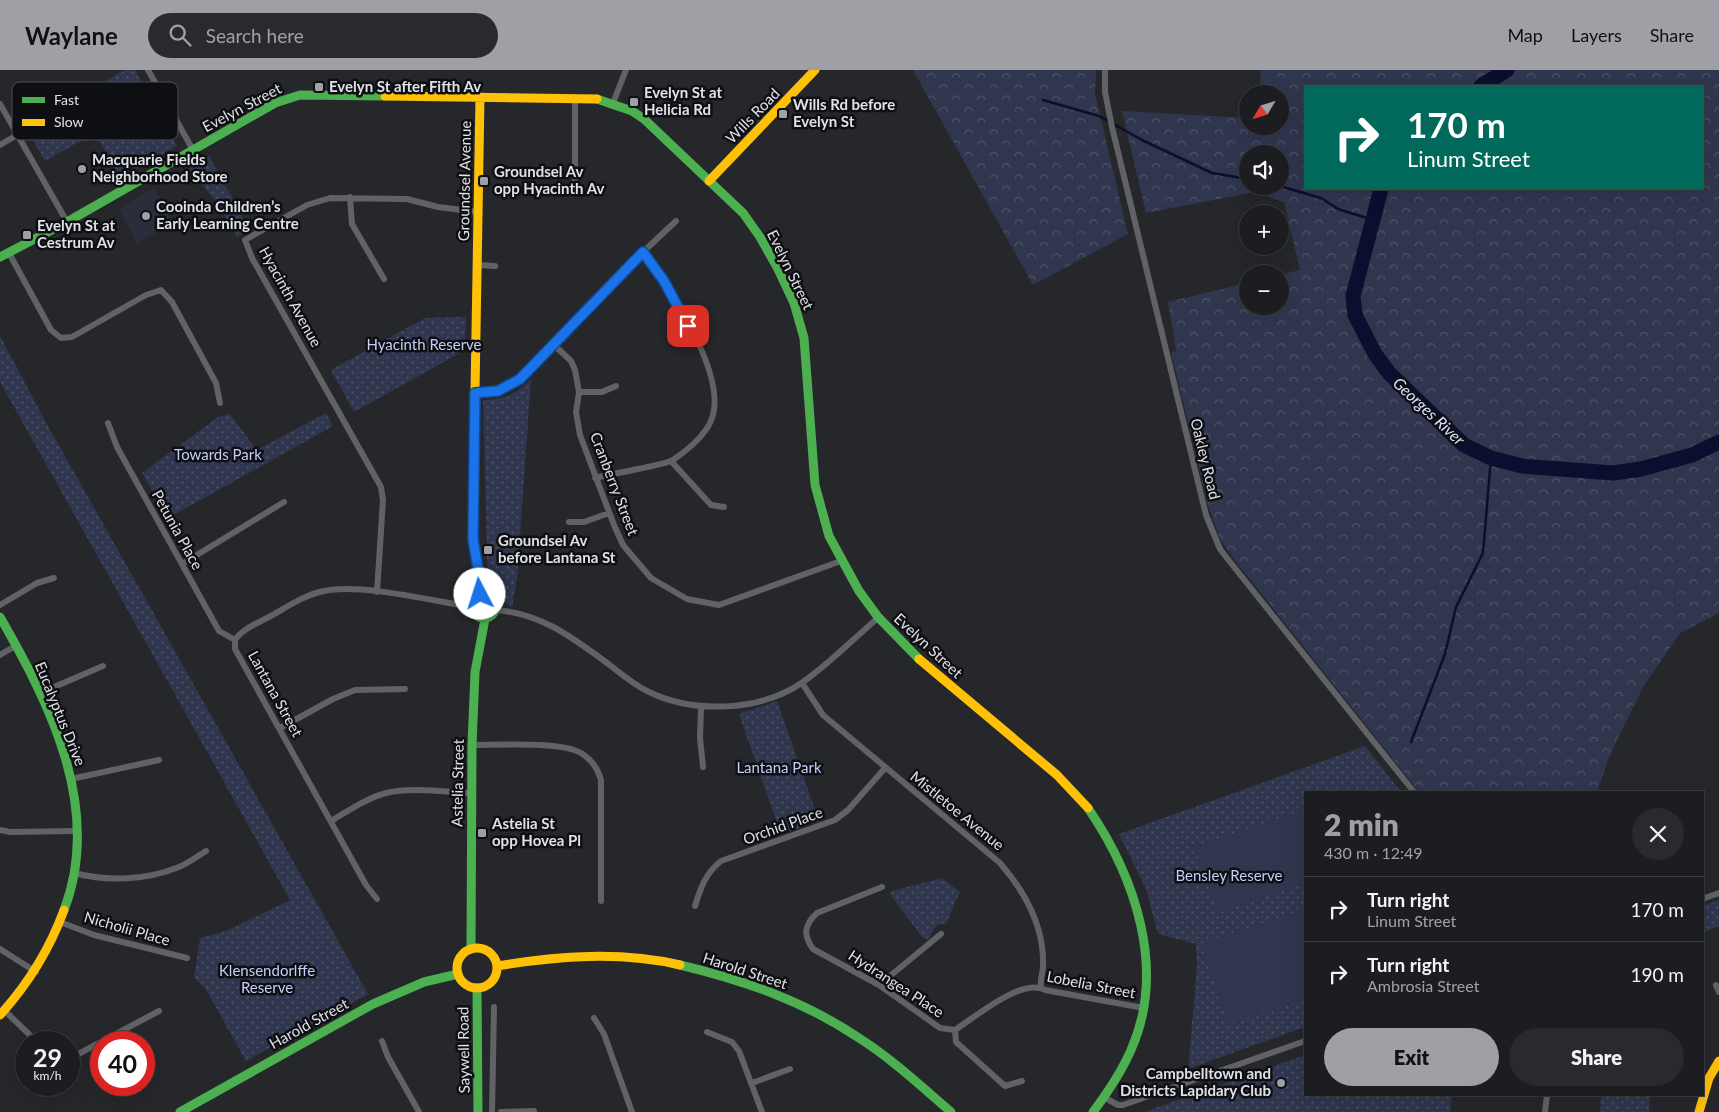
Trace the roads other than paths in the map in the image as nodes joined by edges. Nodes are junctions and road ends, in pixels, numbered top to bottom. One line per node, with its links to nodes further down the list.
1 (148, 70): 5 (street)
2 (626, 70): 8 (street)
3 (816, 70): 17 (street, Wills Road)
4 (1105, 70): 65 (street, Oakley Road)
5 (155, 82)
6 (480, 97): 7 (street, Evelyn Street); 15 (street, Evelyn Street); 19 (street, Groundsel Avenue)
7 (575, 99): 8 (street, Evelyn Street); 16 (street)
8 (612, 103): 17 (street, Evelyn Street)
9 (0, 104): 11 (street)
10 (178, 123): 15 (street)
11 (12, 125)
12 (12, 138): 14 (street)
13 (21, 140): 21 (street)
14 (0, 145)
15 (193, 150): 21 (street, Evelyn Street)
16 (575, 181)
17 (710, 181): 40 (street, Evelyn Street)
18 (350, 198): 19 (street, Hyacinth Avenue); 27 (street); 43 (street, Hyacinth Avenue)
19 (478, 212): 25 (street, Groundsel Avenue)
20 (676, 221): 23 (street)
21 (67, 222): 22 (street, Evelyn Street)
22 (9, 252): 24 (street, Evelyn Street); 32 (street)
23 (643, 252): 28 (street); 34 (street)
24 (0, 257)
25 (477, 265): 26 (street); 31 (street, Groundsel Avenue)
26 (495, 266)
27 (384, 279)
28 (554, 345): 30 (street, Cranberry Street); 31 (street)
29 (616, 386): 30 (street)
30 (579, 392): 35 (street, Cranberry Street)
31 (475, 393): 44 (street, Groundsel Avenue)
32 (220, 403)
33 (108, 422): 41 (street, Petunia Place)
34 (671, 462): 35 (street); 37 (street)
35 (595, 478): 38 (street, Cranberry Street)
36 (284, 502): 41 (street)
37 (724, 507)
38 (610, 513): 39 (street); 40 (street, Cranberry Street)
39 (569, 522)
40 (841, 562): 49 (street, Evelyn Street)
41 (182, 564): 51 (street, Petunia Place)
42 (54, 578): 45 (street)
43 (377, 592): 46 (street, Lantana Street); 51 (street, Lantana Street)
44 (482, 594): 46 (street); 47 (street)
45 (0, 605)
46 (471, 607): 50 (street)
47 (496, 610): 50 (street); 58 (street)
48 (0, 616): 52 (street, Eucalyptus Drive)
49 (878, 618): 55 (street); 92 (street, Evelyn Street)
50 (485, 619): 60 (street, Astelia Street)
51 (235, 640): 59 (street, Lantana Street)
52 (17, 645): 53 (street); 57 (street, Eucalyptus Drive)
53 (0, 655)
54 (103, 666): 57 (street)
55 (802, 683): 58 (street); 63 (street, Mistletoe Avenue)
56 (405, 689): 59 (street)
57 (40, 692): 64 (street, Eucalyptus Drive)
58 (701, 708): 62 (street)
59 (280, 728): 67 (street, Lantana Street)
60 (472, 745): 66 (street, Astelia Street); 76 (street)
61 (159, 760): 64 (street)
62 (703, 767)
63 (885, 768): 77 (street, Orchid Place); 89 (street, Mistletoe Avenue)
64 (71, 779): 69 (street, Eucalyptus Drive)
65 (1413, 791)
66 (471, 793): 67 (street); 81 (street, Astelia Street)
67 (331, 821): 75 (street, Lantana Street)
68 (0, 830): 69 (street)
69 (76, 831): 71 (street, Eucalyptus Drive)
70 (206, 851): 71 (street)
71 (74, 873): 78 (street, Eucalyptus Drive)
72 (882, 887): 86 (street, Hydrangea Place)
73 (1719, 893): 74 (street)
74 (1704, 898)
75 (377, 899)
76 (601, 901)
77 (696, 906)
78 (60, 922): 82 (street, Nicholii Place); 84 (street, Eucalyptus Drive)
79 (941, 934): 86 (street)
80 (0, 949): 84 (street)
81 (471, 949): 83 (street); 85 (street)
82 (187, 958)
83 (497, 966): 88 (street); 118 (street, Harold Street)
84 (36, 972): 94 (street, Eucalyptus Drive)
85 (458, 974): 88 (street); 111 (street, Harold Street)
86 (879, 985): 96 (street, Hydrangea Place)
87 (1716, 985): 90 (street)
88 (477, 988): 113 (street, Saywell Road)
89 (1041, 988): 92 (street, Lobelia Street); 96 (street, Lobelia Street)
90 (1719, 992)
91 (494, 1007): 114 (street)
92 (1144, 1008): 109 (street, Evelyn Street)
93 (159, 1011): 101 (street)
94 (2, 1013): 97 (street)
95 (594, 1018): 116 (street)
96 (955, 1030): 104 (street, Hydrangea Place)
97 (24, 1031)
98 (707, 1032): 105 (street)
99 (382, 1041): 112 (street)
100 (1304, 1041): 109 (street)
101 (80, 1053)
102 (1719, 1061): 106 (street)
103 (790, 1069): 105 (street)
104 (1022, 1081)
105 (752, 1083): 117 (street)
106 (1704, 1093)
107 (1546, 1096): 120 (street)
108 (1703, 1096): 121 (street)
109 (1105, 1098): 119 (street, Evelyn Street)
110 (534, 1110): 115 (street)
111 (180, 1112)
112 (419, 1112)
113 (478, 1112)
114 (492, 1112)
115 (501, 1112)
116 (632, 1112)
117 (762, 1112)
118 (951, 1112)
119 (1093, 1112)
120 (1545, 1112)
121 (1699, 1112)

